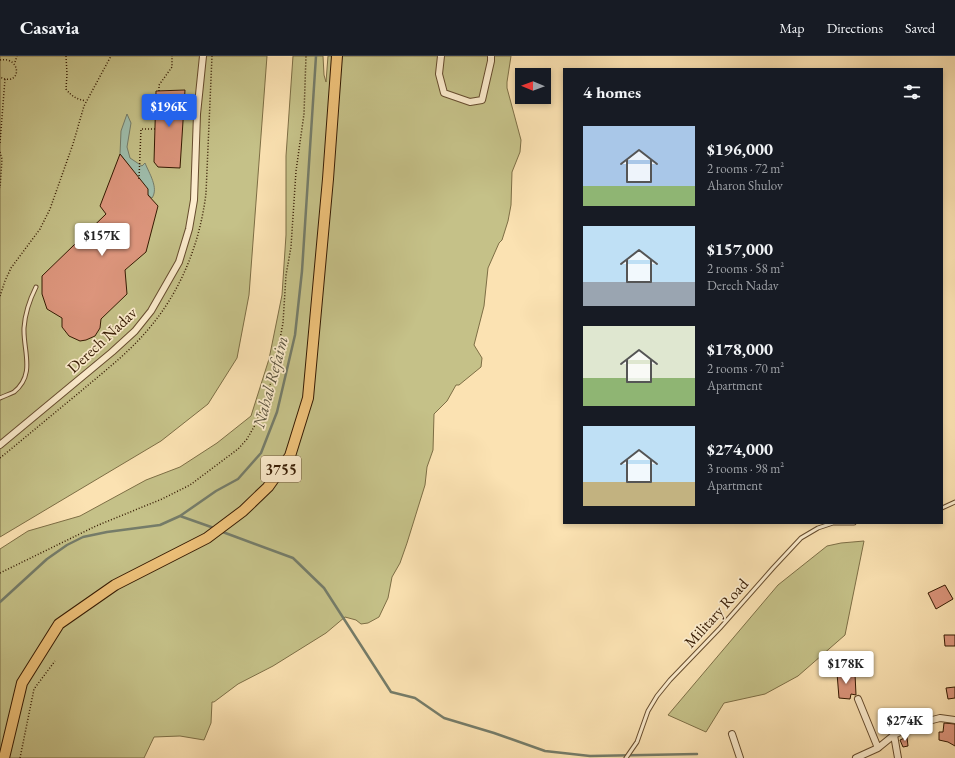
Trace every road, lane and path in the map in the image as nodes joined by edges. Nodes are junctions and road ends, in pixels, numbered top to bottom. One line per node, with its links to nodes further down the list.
1 (17, 56): 12 (path)
2 (66, 56): 16 (path)
3 (111, 56): 16 (path)
4 (172, 56): 15 (path)
5 (203, 56): 27 (street, Derech Nadav)
6 (212, 56): 30 (path)
7 (306, 56): 34 (path)
8 (338, 56): 41 (main road, 3755)
9 (441, 56): 10 (street)
10 (491, 56)
11 (1, 58): 12 (path)
12 (15, 62): 14 (path)
13 (0, 77): 14 (path)
14 (5, 79): 18 (path)
15 (159, 91)
16 (86, 101): 22 (path)
17 (155, 129): 20 (path)
18 (0, 143)
19 (0, 152): 21 (path)
20 (139, 179)
21 (0, 188)
22 (3, 286): 23 (path); 25 (path)
23 (0, 287)
24 (36, 287): 26 (lane)
25 (0, 296)
26 (0, 398)
27 (8, 439): 28 (lane); 29 (street, Derech Nadav)
28 (0, 441)
29 (0, 445)
30 (0, 458)
31 (955, 502): 32 (lane)
32 (943, 508)
33 (830, 524): 43 (lane, Military Road)
34 (0, 573)
35 (55, 661): 42 (path)
36 (858, 698): 40 (street)
37 (955, 720): 39 (street)
38 (732, 734): 44 (street)
39 (894, 735): 40 (street); 46 (street)
40 (878, 748): 45 (street)
41 (4, 758)
42 (20, 758)
43 (626, 758)
44 (740, 758)
45 (856, 758)
46 (898, 758)

